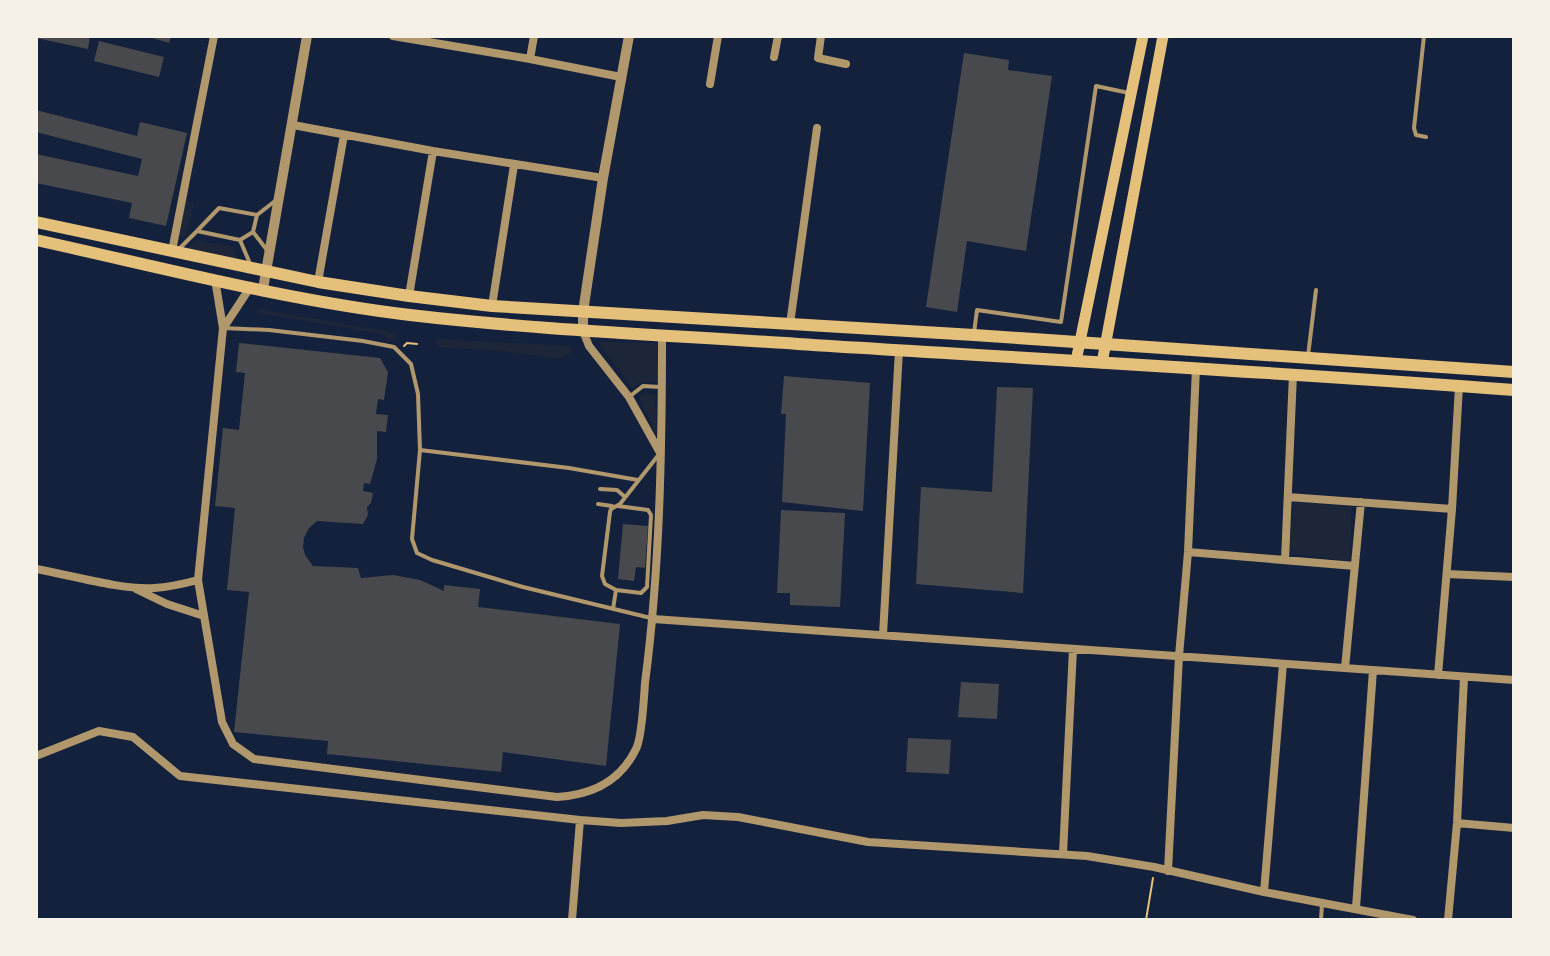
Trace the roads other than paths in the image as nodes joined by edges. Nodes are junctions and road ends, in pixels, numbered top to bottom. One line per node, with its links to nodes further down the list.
1 (214, 36): 34 (street)
2 (307, 36): 18 (street)
3 (393, 36): 13 (street)
4 (534, 36): 13 (street)
5 (629, 36): 15 (street)
6 (718, 36): 16 (street)
7 (778, 36): 12 (street)
8 (821, 36): 14 (street)
9 (1143, 36): 17 (main road)
10 (1163, 36): 27 (main road)
11 (1424, 36): 21 (lane)
12 (774, 57)
13 (530, 59): 15 (street)
14 (846, 64)
15 (621, 77): 24 (street)
16 (710, 84)
17 (1131, 93): 26 (main road); 49 (lane)
18 (293, 125): 20 (street); 25 (street)
19 (817, 128): 45 (street)
20 (344, 135): 22 (street); 39 (street)
21 (1426, 137)
22 (433, 151): 23 (street); 42 (street)
23 (514, 165): 24 (street); 43 (street)
24 (603, 178): 44 (street)
25 (280, 197): 28 (lane); 35 (street)
26 (1108, 203): 27 (main road); 50 (main road)
27 (1130, 211): 51 (main road)
28 (257, 215): 30 (lane); 31 (lane)
29 (36, 222): 34 (main road)
30 (197, 231): 33 (lane); 34 (lane)
31 (253, 232): 33 (lane); 35 (lane)
32 (36, 240): 38 (main road)
33 (240, 240): 36 (lane)
34 (174, 252): 36 (main road)
35 (270, 254): 37 (street)
36 (252, 268): 37 (main road)
37 (267, 271): 39 (main road); 40 (street)
38 (215, 279): 40 (main road); 46 (street)
39 (318, 282): 42 (main road)
40 (257, 288): 46 (street); 47 (main road)
41 (1316, 290): 53 (lane)
42 (409, 296): 43 (main road)
43 (492, 306): 44 (main road)
44 (583, 312): 45 (main road); 47 (street)
45 (790, 324): 49 (main road)
46 (223, 328): 63 (lane); 79 (street)
47 (583, 331): 48 (main road); 62 (street)
48 (662, 335): 52 (main road); 60 (street)
49 (974, 335): 50 (main road)
50 (1080, 343): 51 (main road); 54 (main road)
51 (1105, 345): 53 (main road); 55 (main road)
52 (899, 350): 54 (main road); 85 (street)
53 (1308, 358): 57 (main road)
54 (1076, 361): 55 (main road)
55 (1102, 363): 56 (main road)
56 (1196, 368): 58 (main road); 73 (street)
57 (1514, 372)
58 (1293, 374): 59 (main road); 68 (street)
59 (1459, 386): 61 (main road); 72 (street)
60 (662, 387): 62 (lane); 64 (street)
61 (1514, 390)
62 (629, 397): 64 (street)
63 (420, 450): 65 (lane); 82 (lane)
64 (660, 453): 65 (lane); 84 (street)
65 (638, 480): 67 (lane)
66 (600, 489): 67 (lane)
67 (625, 497): 71 (lane)
68 (1288, 497): 69 (street); 74 (street)
69 (1361, 502): 72 (street); 75 (street)
70 (598, 504): 71 (lane)
71 (616, 506): 81 (lane); 81 (lane)
72 (1452, 509): 77 (street)
73 (1188, 552): 74 (street); 87 (street)
74 (1285, 560): 75 (street)
75 (1355, 566): 89 (street)
76 (36, 569): 80 (street)
77 (1447, 574): 78 (street); 91 (street)
78 (1514, 577)
79 (198, 580): 80 (street); 83 (street)
80 (132, 587): 83 (street)
81 (616, 590): 82 (lane)
82 (613, 609): 84 (lane)
83 (204, 616): 84 (street)
84 (653, 619): 85 (street)
85 (883, 635): 86 (street)
86 (1073, 649): 87 (street); 98 (street)
87 (1179, 656): 88 (street); 99 (street)
88 (1283, 664): 89 (street); 100 (street)
89 (1345, 668): 90 (street)
90 (1373, 670): 91 (street); 102 (street)
91 (1438, 675): 92 (street)
92 (1464, 677): 93 (street); 96 (street)
93 (1514, 680)
94 (36, 756): 95 (street)
95 (580, 820): 98 (street); 103 (street)
96 (1457, 823): 97 (street); 106 (street)
97 (1514, 828)
98 (1063, 854): 99 (street)
99 (1168, 871): 100 (street)
100 (1264, 892): 101 (street)
101 (1322, 902): 102 (street); 104 (lane)
102 (1356, 908): 105 (street)
103 (572, 920)
104 (1321, 920)
105 (1413, 920)
106 (1448, 920)

